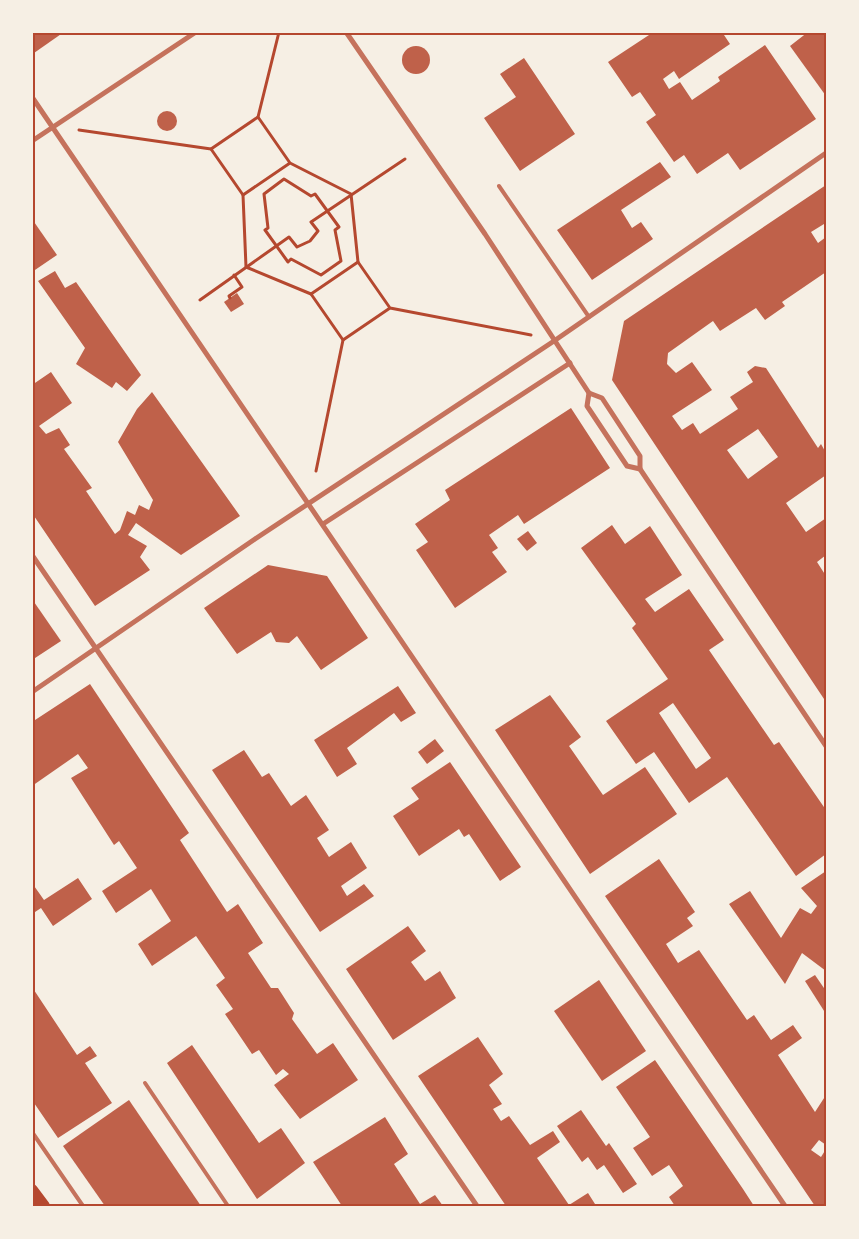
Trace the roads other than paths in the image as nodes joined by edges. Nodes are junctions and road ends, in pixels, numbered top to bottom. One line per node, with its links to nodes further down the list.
1 (196, 32): 4 (street)
2 (346, 32): 9 (street)
3 (32, 97): 4 (street)
4 (53, 126): 5 (street); 13 (street)
5 (32, 141)
6 (826, 153): 8 (street)
7 (499, 186): 8 (lane)
8 (589, 317): 9 (street)
9 (554, 341): 10 (street); 13 (street)
10 (570, 363): 11 (street); 14 (street)
11 (589, 393): 12 (street); 12 (street)
12 (640, 469): 18 (street)
13 (310, 503): 14 (street); 16 (street)
14 (323, 524): 26 (street)
15 (32, 555): 16 (street)
16 (96, 648): 17 (street); 25 (street)
17 (32, 692)
18 (826, 746)
19 (145, 1083): 24 (lane)
20 (32, 1132): 23 (lane)
21 (32, 1190): 22 (main road)
22 (44, 1206)
23 (83, 1206)
24 (228, 1206)
25 (477, 1206)
26 (785, 1206)

